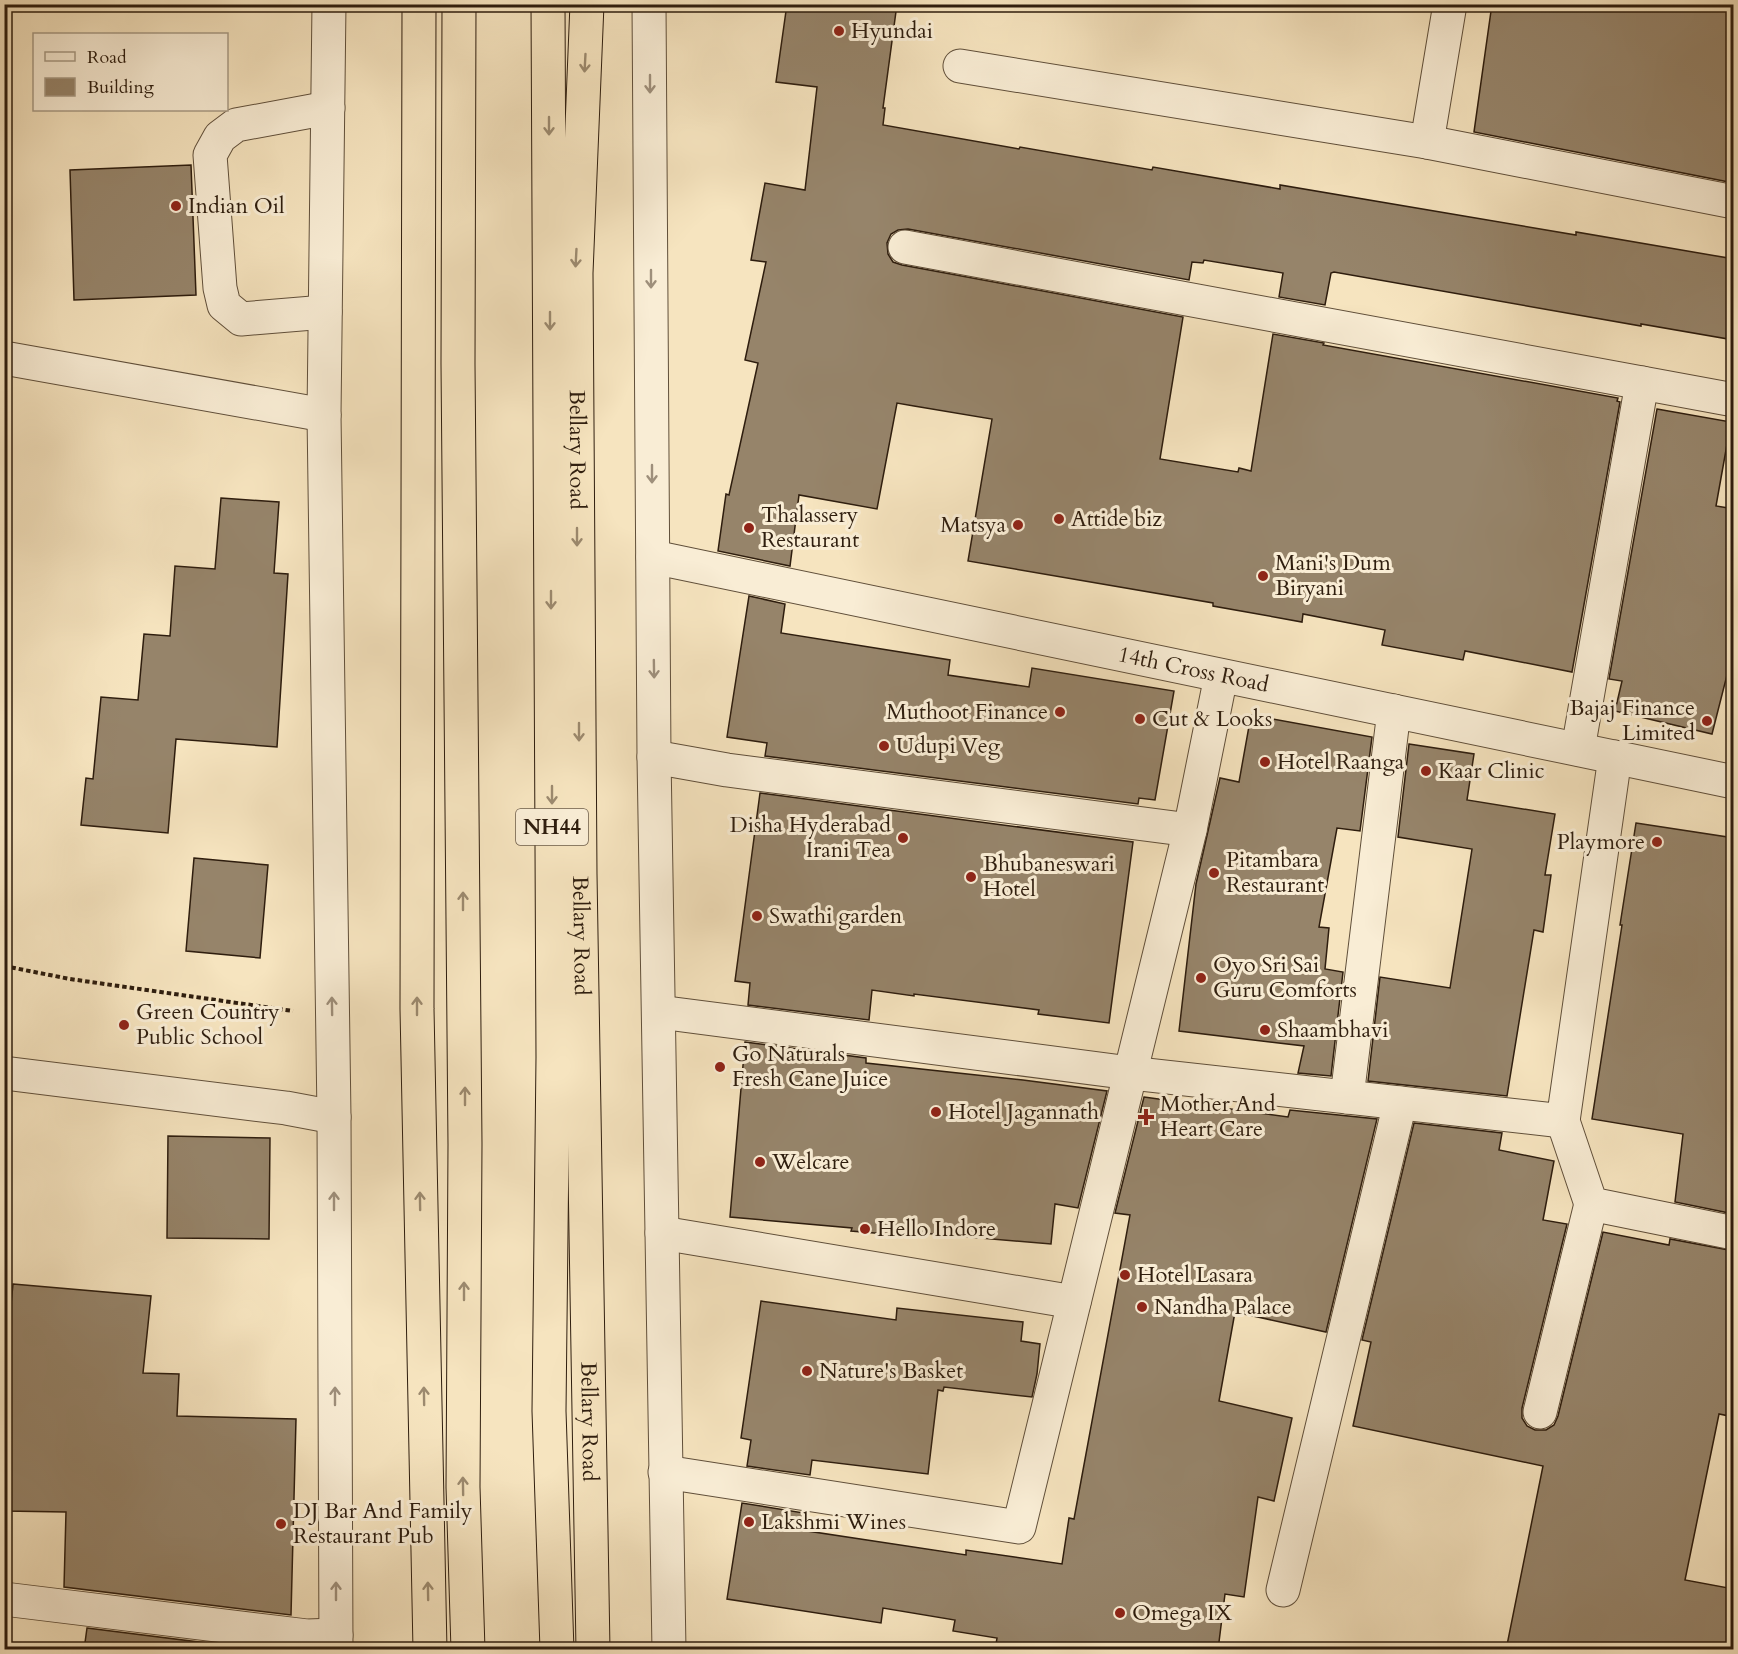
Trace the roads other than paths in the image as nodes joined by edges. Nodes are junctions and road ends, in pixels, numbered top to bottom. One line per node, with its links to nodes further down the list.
1 (329, 4): 9 (street)
2 (419, 4): 42 (highway, one-way to 2)
3 (459, 4): 43 (highway, one-way to 3)
4 (548, 4): 44 (highway, Bellary Road / NH44, one-way to 44)
5 (587, 4): 45 (highway, Bellary Road, one-way to 45)
6 (649, 4): 18 (street, one-way to 18)
7 (1444, 5): 10 (street)
8 (960, 66): 10 (street)
9 (328, 108): 13 (street); 13 (street)
10 (1428, 142): 11 (street)
11 (1734, 201)
12 (904, 247): 15 (street)
13 (325, 312): 17 (street)
14 (4, 358): 17 (street)
15 (1642, 383): 16 (street); 21 (street)
16 (1734, 400)
17 (324, 416): 31 (street, one-way to 17)
18 (652, 557): 19 (street, 14th Cross Road); 23 (street, one-way to 23)
19 (1221, 676): 20 (street, 14th Cross Road); 25 (street)
20 (1394, 711): 21 (street, 14th Cross Road); 29 (street)
21 (1578, 749): 22 (street, 14th Cross Road)
22 (1615, 757): 24 (street, 14th Cross Road); 32 (street)
23 (654, 758): 25 (street); 26 (street)
24 (1734, 782)
25 (1190, 830): 28 (street)
26 (659, 1012): 28 (street); 34 (street)
27 (4, 1073): 31 (street)
28 (1130, 1073): 29 (street); 36 (street)
29 (1347, 1097): 30 (street)
30 (1400, 1103): 32 (street); 39 (street)
31 (334, 1117): 41 (street, one-way to 31)
32 (1563, 1121): 33 (street)
33 (1591, 1204): 35 (street); 37 (street)
34 (662, 1233): 36 (street); 38 (street)
35 (1734, 1233)
36 (1074, 1302): 38 (street)
37 (1540, 1412)
38 (665, 1472): 46 (street)
39 (1283, 1590)
40 (4, 1599): 41 (street)
41 (336, 1642)
42 (430, 1650)
43 (468, 1650)
44 (557, 1650)
45 (593, 1650)
46 (669, 1650)

